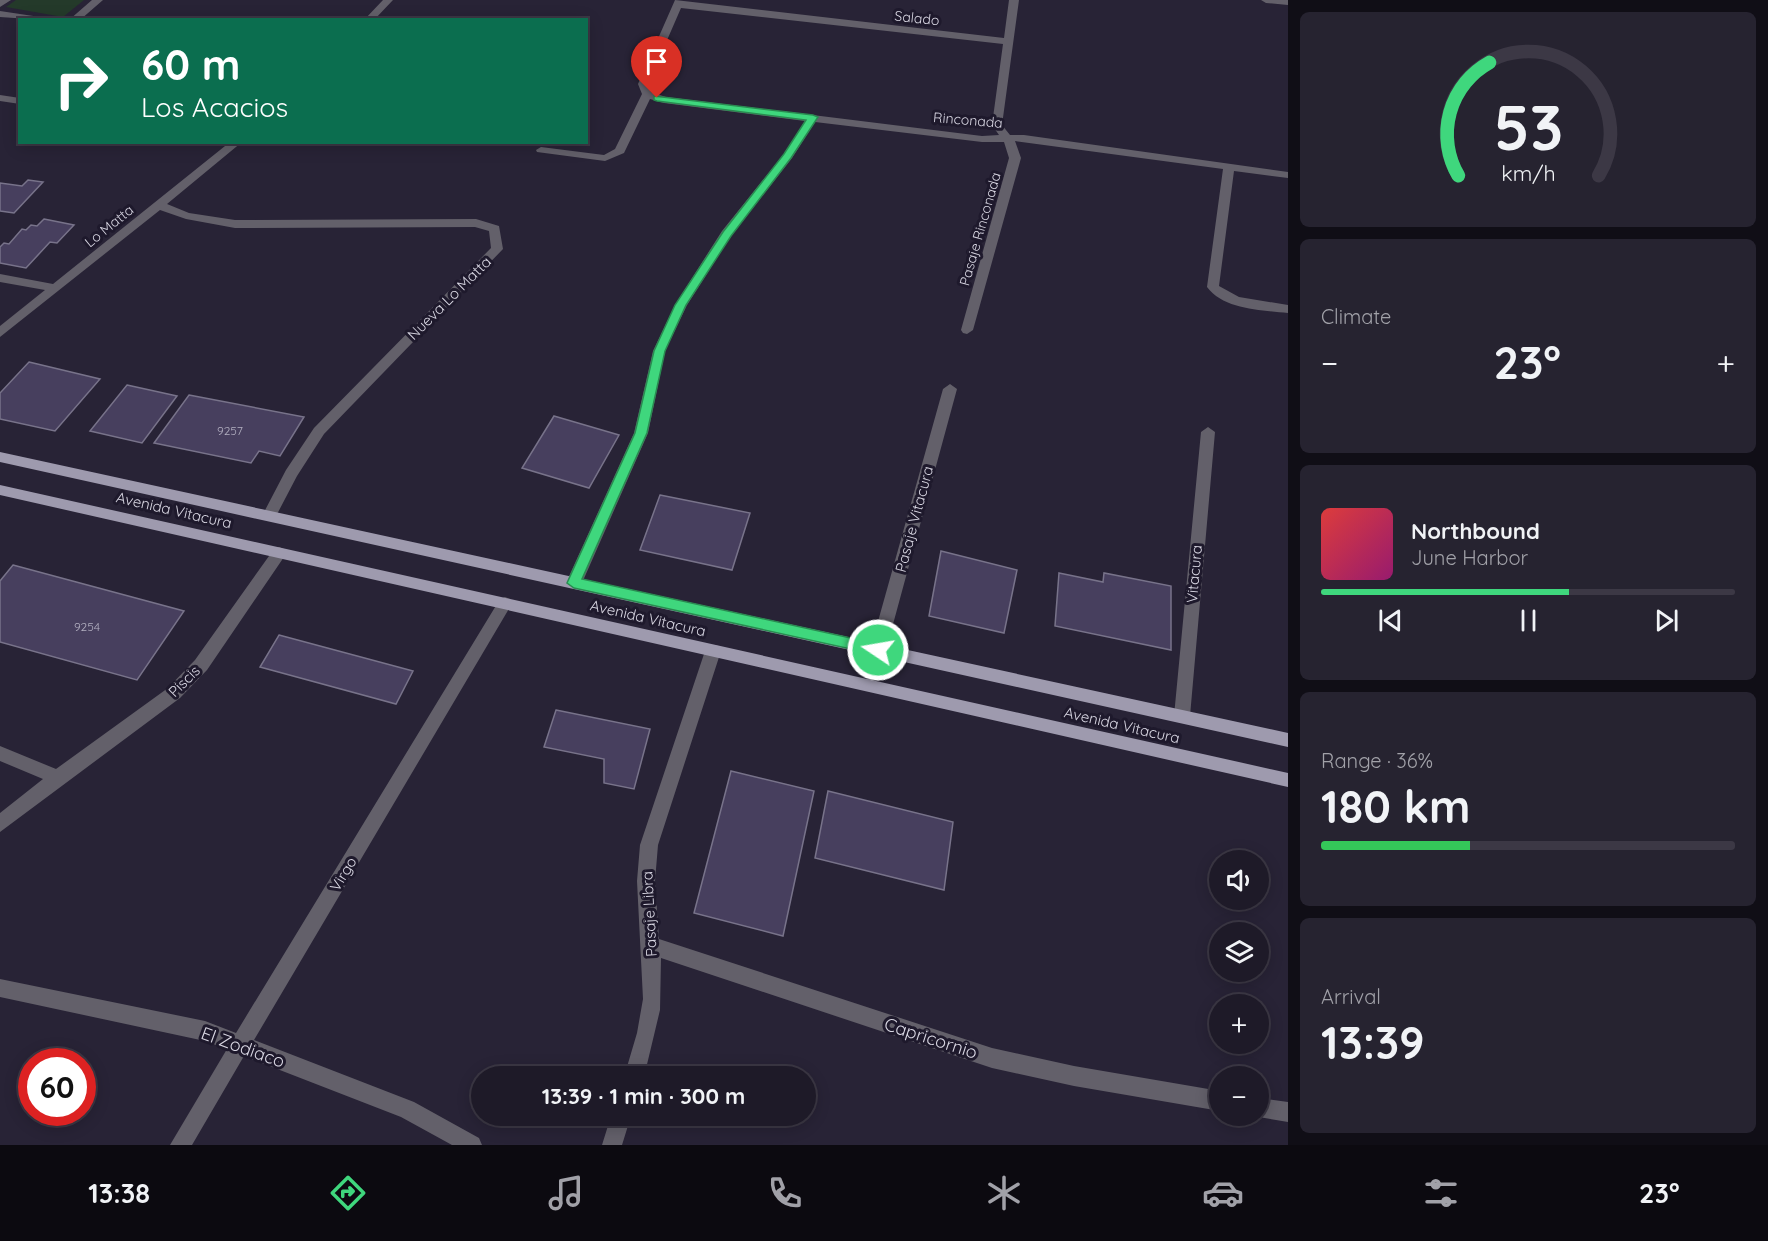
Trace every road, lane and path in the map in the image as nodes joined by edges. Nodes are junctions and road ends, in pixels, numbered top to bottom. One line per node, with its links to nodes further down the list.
1 (6, 0): 8 (street)
2 (98, 0): 11 (street)
3 (388, 0): 12 (street)
4 (1014, 0): 13 (street, Pasaje Rinconada)
5 (1266, 0): 7 (street)
6 (679, 2): 13 (street, Salado); 14 (street)
7 (1288, 3)
8 (0, 4)
9 (0, 14): 10 (street)
10 (27, 18)
11 (76, 18)
12 (370, 18)
13 (1010, 42): 18 (street, Pasaje Rinconada)
14 (647, 94): 17 (street, Rinconada); 20 (street)
15 (0, 98): 16 (street)
16 (18, 102)
17 (813, 117): 18 (street, Rinconada); 35 (street)
18 (1007, 138): 21 (street, Rinconada); 27 (street, Pasaje Rinconada)
19 (234, 144): 23 (street, Lo Matta)
20 (541, 150)
21 (1229, 166): 22 (street, Rinconada); 26 (street)
22 (1288, 175)
23 (158, 205): 25 (street, Lo Matta); 33 (street, Nueva Lo Matta)
24 (0, 278): 25 (street)
25 (55, 288): 28 (street, Lo Matta)
26 (1288, 309)
27 (967, 330)
28 (0, 333)
29 (950, 389): 37 (street, Pasaje Vitacura)
30 (1208, 432): 39 (street, Vitacura)
31 (0, 457): 33 (main road, Avenida Vitacura)
32 (0, 490): 34 (main road, Avenida Vitacura)
33 (269, 516): 35 (main road, Avenida Vitacura)
34 (279, 552): 36 (main road, Avenida Vitacura); 42 (street, Piscis)
35 (574, 583): 37 (main road, Avenida Vitacura)
36 (506, 603): 38 (main road, Avenida Vitacura); 47 (street, Virgo)
37 (878, 650): 39 (main road, Avenida Vitacura)
38 (713, 651): 43 (main road, Avenida Vitacura); 45 (street, Pasaje Libra)
39 (1182, 716): 40 (main road, Avenida Vitacura)
40 (1288, 740)
41 (0, 753): 42 (street)
42 (58, 777): 44 (street, Piscis)
43 (1288, 780)
44 (0, 824)
45 (650, 945): 48 (street, Pasaje Libra); 49 (street, Capricornio)
46 (0, 988): 47 (street, El Zodiaco)
47 (241, 1046): 53 (street, Virgo); 54 (street, El Zodiaco)
48 (637, 1066)
49 (1209, 1099)
50 (1269, 1109): 51 (street)
51 (1288, 1112)
52 (618, 1126): 55 (street)
53 (180, 1145)
54 (472, 1145)
55 (612, 1145)

